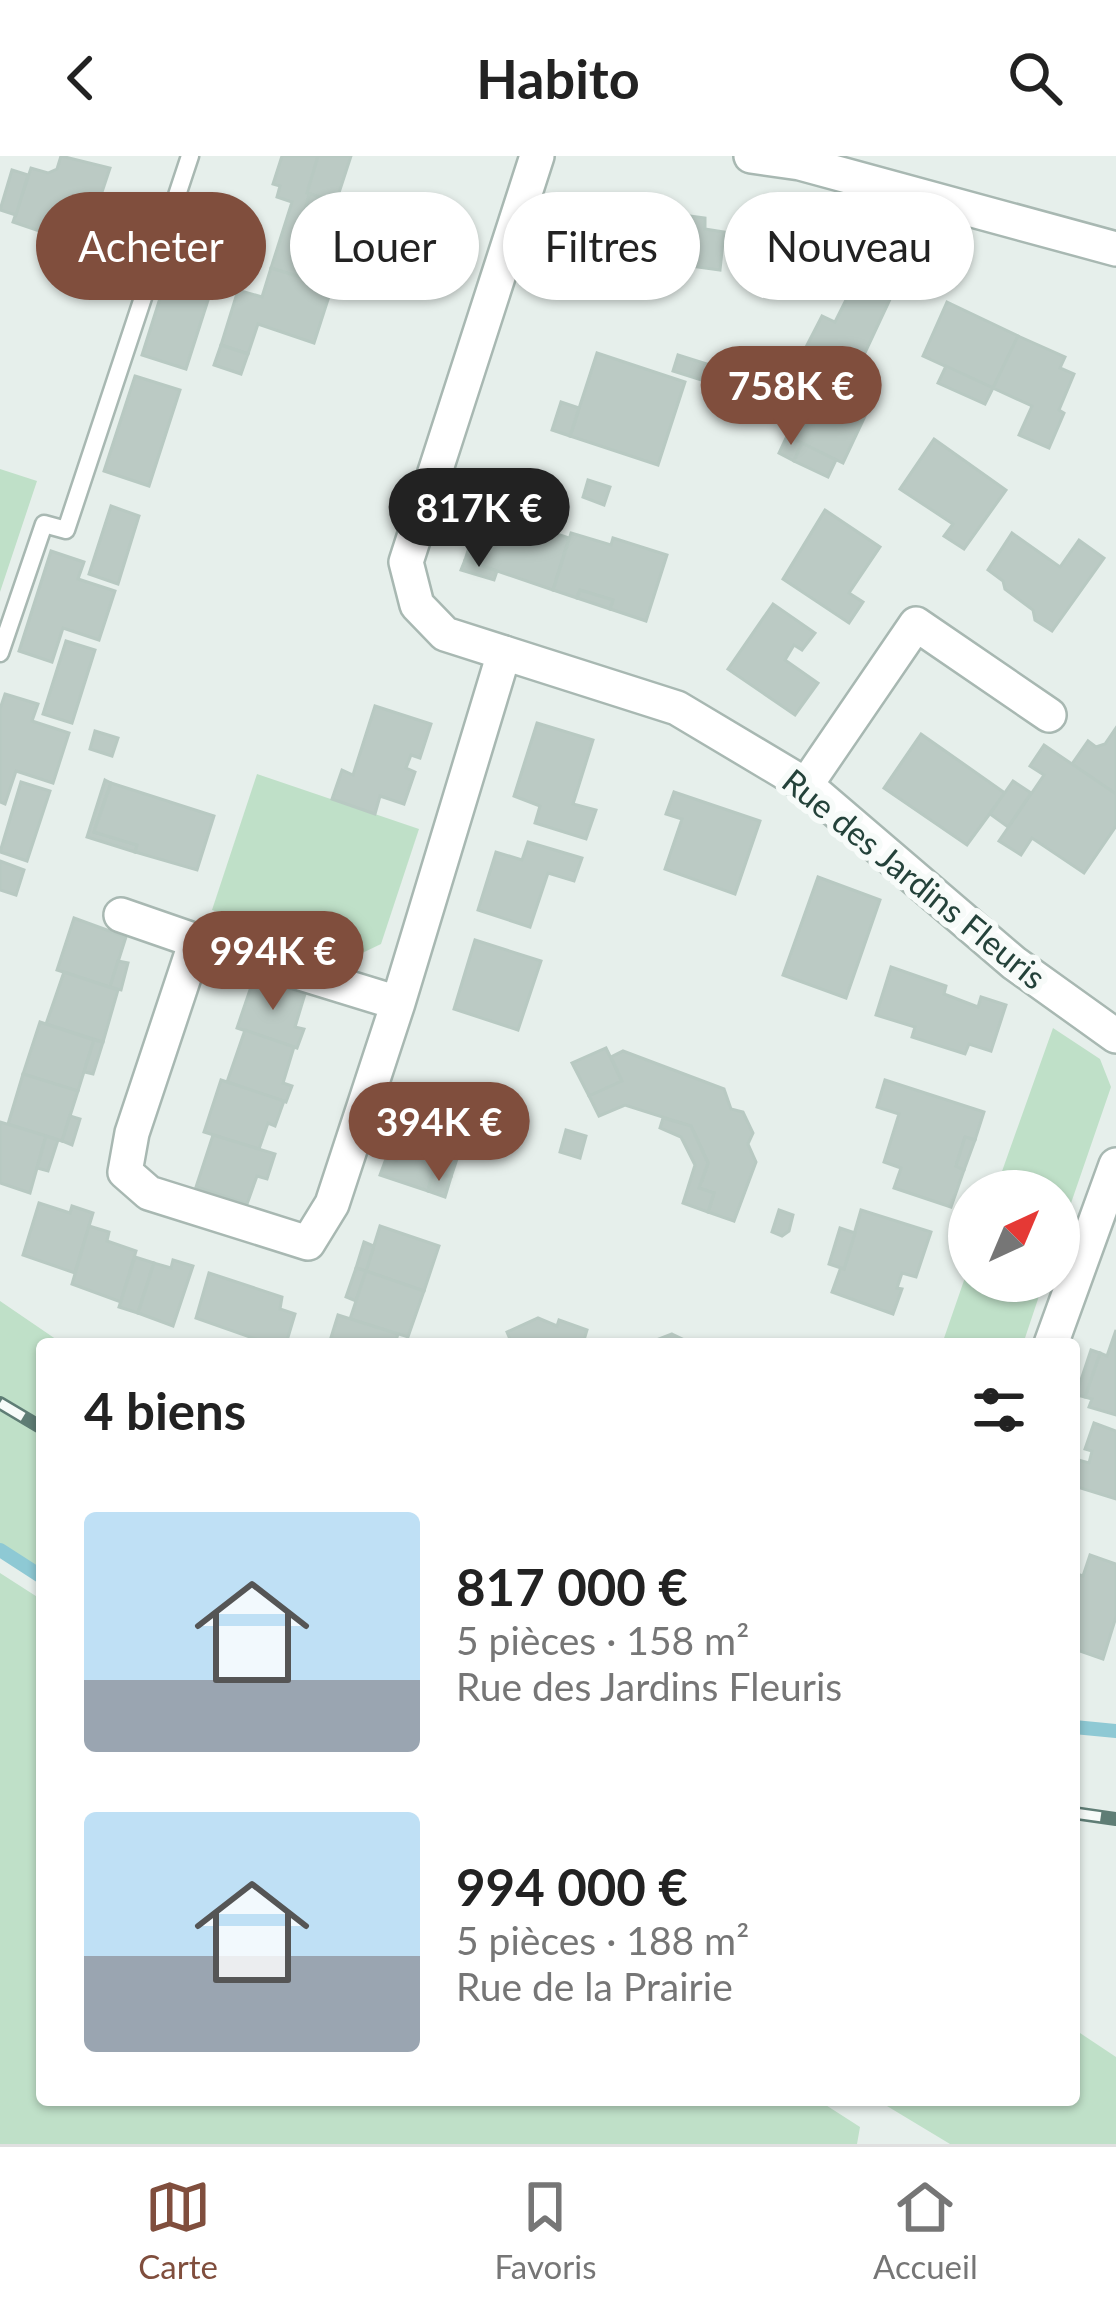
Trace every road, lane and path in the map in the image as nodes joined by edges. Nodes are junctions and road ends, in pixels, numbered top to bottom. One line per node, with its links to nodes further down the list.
1 (190, 156): 5 (lane)
2 (537, 156): 6 (street, Rue des Jardins Fleuris)
3 (751, 156): 4 (street)
4 (1116, 249)
5 (0, 653)
6 (504, 653): 8 (street, Rue des Jardins Fleuris); 11 (street)
7 (1049, 715): 8 (street)
8 (806, 785): 12 (street, Rue des Jardins Fleuris)
9 (121, 915): 10 (street)
10 (196, 941): 11 (street); 11 (street)
11 (398, 1003)
12 (1116, 1036)
13 (1116, 1165): 14 (street)
14 (1053, 1338)

